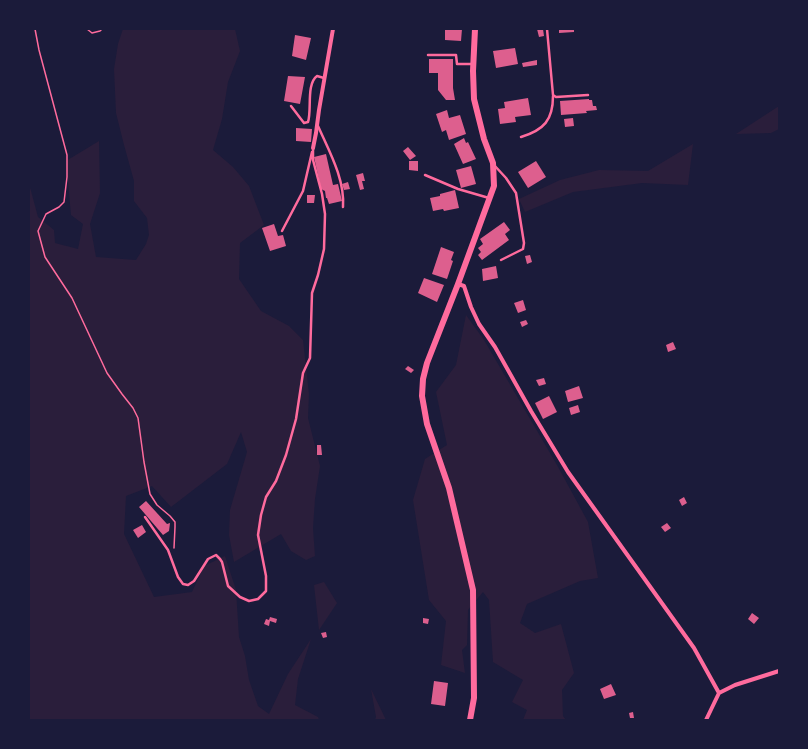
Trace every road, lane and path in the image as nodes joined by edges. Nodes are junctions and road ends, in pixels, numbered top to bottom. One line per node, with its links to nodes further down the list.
1 (35, 29): 24 (path)
2 (87, 29): 3 (path)
3 (102, 29)
4 (333, 29): 9 (street)
5 (475, 29): 8 (street)
6 (547, 29): 10 (lane)
7 (428, 55): 8 (lane)
8 (474, 64): 16 (street)
9 (324, 78): 12 (lane); 13 (street)
10 (554, 95): 11 (lane); 14 (lane)
11 (588, 95)
12 (292, 106)
13 (317, 124): 15 (street); 19 (lane)
14 (521, 137)
15 (313, 148): 20 (lane); 24 (lane)
16 (493, 164): 18 (street); 21 (lane)
17 (425, 175): 18 (lane)
18 (490, 198): 22 (street)
19 (342, 207)
20 (282, 231)
21 (501, 260)
22 (458, 284): 26 (street); 27 (street)
23 (145, 517): 24 (lane)
24 (172, 561)
25 (779, 671): 26 (street)
26 (719, 693): 28 (street)
27 (470, 720)
28 (706, 720)

